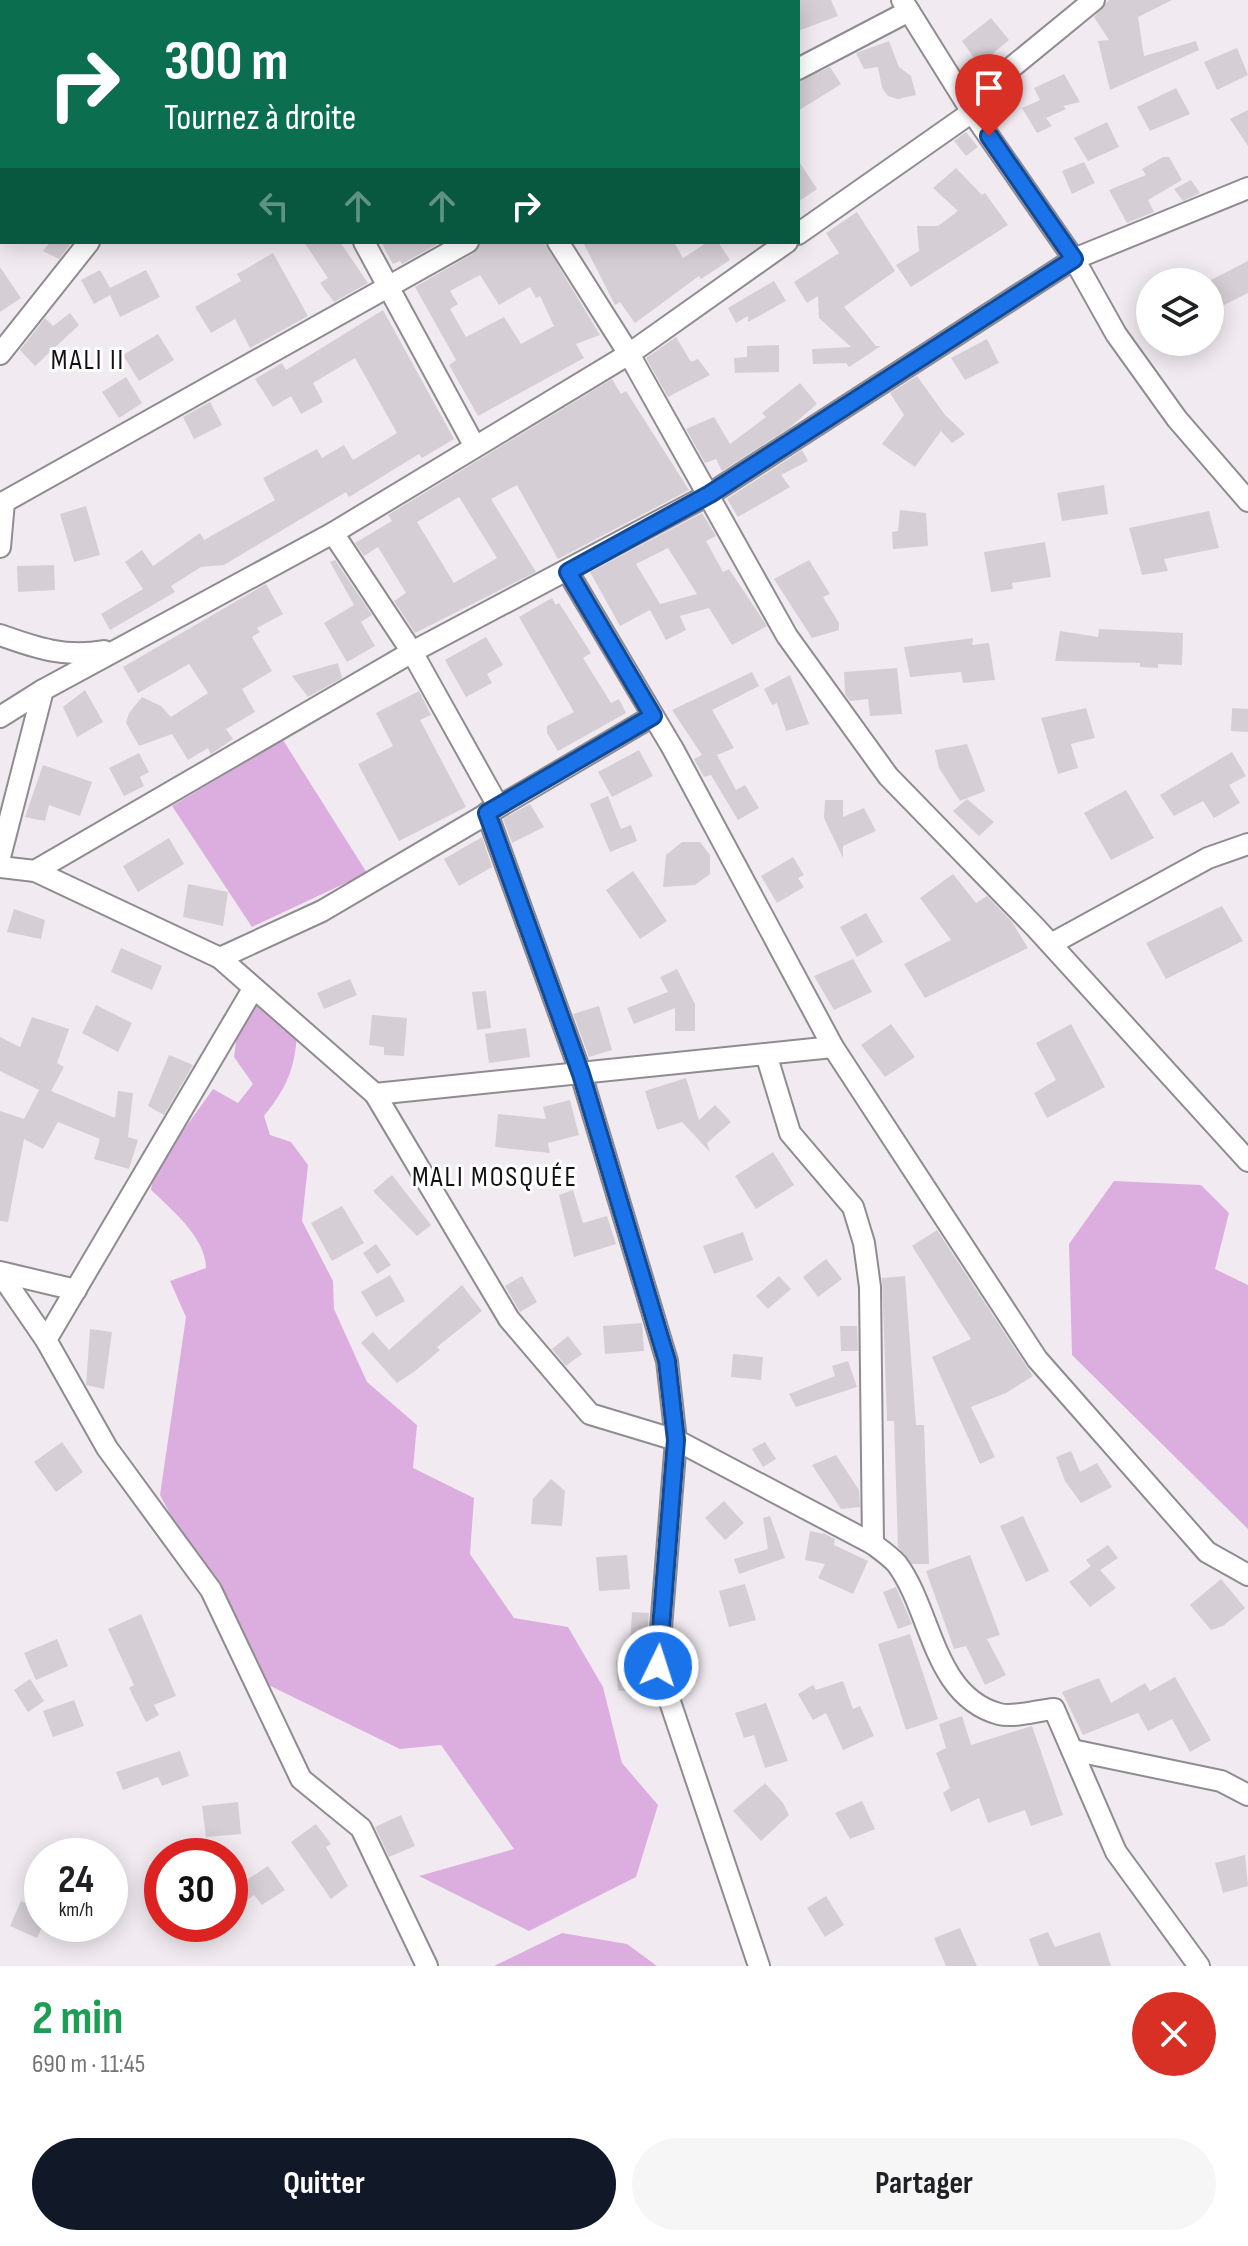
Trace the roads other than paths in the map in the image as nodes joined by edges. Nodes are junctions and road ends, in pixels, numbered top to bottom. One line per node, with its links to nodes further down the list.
1 (1094, 0): 4 (street)
2 (906, 6): 3 (street); 4 (street)
3 (800, 68)
4 (970, 108): 6 (street); 12 (street)
5 (1248, 188): 12 (street)
6 (800, 233)
7 (87, 244): 14 (street)
8 (365, 244): 13 (street)
9 (464, 244): 13 (street)
10 (559, 244): 15 (street)
11 (784, 244): 15 (street)
12 (1074, 259): 17 (street); 18 (street)
13 (388, 287): 16 (street); 20 (street)
14 (0, 354)
15 (629, 354): 16 (street); 17 (street)
16 (474, 445): 19 (street)
17 (710, 494): 21 (street); 33 (street)
18 (1248, 501)
19 (333, 533): 23 (street); 24 (street)
20 (0, 547)
21 (568, 572): 24 (street); 26 (street)
22 (0, 635): 23 (street)
23 (129, 646): 25 (street)
24 (412, 652): 28 (street); 32 (street)
25 (43, 690): 27 (street); 30 (street)
26 (653, 716): 28 (street); 36 (street)
27 (0, 717)
28 (492, 810): 34 (street); 38 (street)
29 (1248, 844): 33 (street)
30 (0, 857)
31 (0, 867): 32 (street)
32 (35, 871): 34 (street)
33 (1051, 944): 40 (street)
34 (220, 958): 35 (street)
35 (253, 989): 39 (street); 42 (street)
36 (833, 1047): 37 (street); 46 (street)
37 (766, 1054): 38 (street); 45 (street)
38 (581, 1074): 39 (street); 44 (street)
39 (375, 1094): 44 (street)
40 (1248, 1161)
41 (0, 1273): 42 (street); 43 (street)
42 (76, 1290): 43 (street)
43 (46, 1340): 49 (street)
44 (676, 1440): 45 (street); 50 (street)
45 (873, 1544): 47 (street)
46 (1248, 1575)
47 (1072, 1750): 48 (street); 51 (street)
48 (1248, 1795)
49 (427, 1966)
50 (759, 1966)
51 (1199, 1966)

